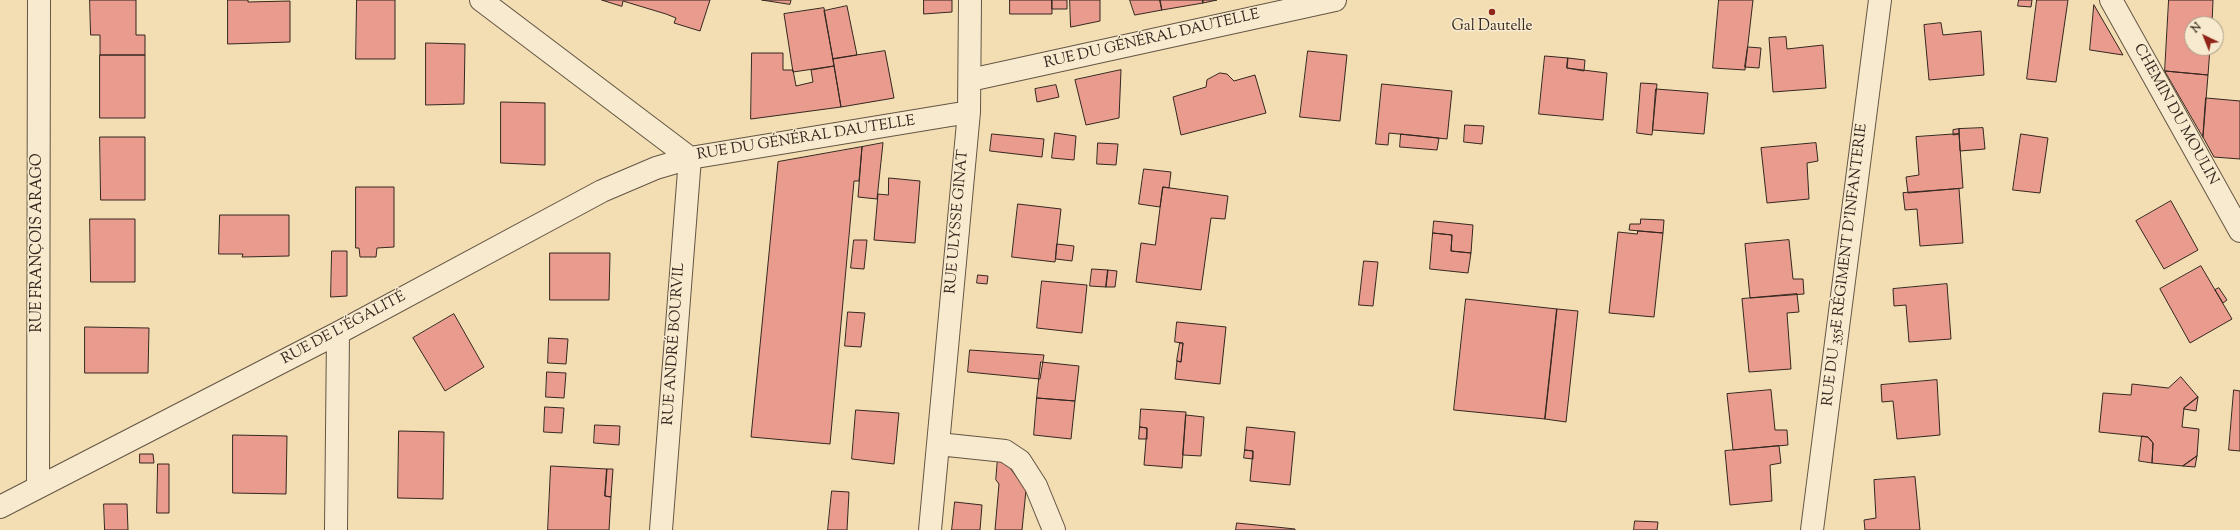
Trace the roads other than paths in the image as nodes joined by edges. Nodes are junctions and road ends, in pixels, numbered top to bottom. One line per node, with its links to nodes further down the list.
1 (39, 0): 13 (street, RUE FRANÇOIS ARAGO)
2 (481, 0): 9 (street, RUE DU GÉNÉRAL DAUTELLE)
3 (970, 0): 7 (street, RUE ULYSSE GINAT)
4 (1335, 0): 7 (street, RUE DU GÉNÉRAL DAUTELLE)
5 (1880, 0): 19 (street, RUE DU 355E RÉGIMENT D'INFANTERIE)
6 (2111, 0): 10 (street, CHEMIN DU MOULIN)
7 (970, 80): 8 (street, RUE ULYSSE GINAT)
8 (969, 112): 9 (street, RUE DU GÉNÉRAL DAUTELLE); 12 (street, RUE ULYSSE GINAT)
9 (690, 158): 11 (street, RUE DE L'ÉGALITÉ); 16 (street, RUE ANDRÉ BOURVIL)
10 (2240, 231)
11 (338, 333): 13 (street, RUE DE L'ÉGALITÉ); 15 (street)
12 (938, 444): 17 (street, RUE ULYSSE GINAT); 18 (street)
13 (38, 486): 14 (street, RUE DE L'ÉGALITÉ)
14 (0, 507)
15 (336, 530)
16 (661, 530)
17 (930, 530)
18 (1054, 530)
19 (1812, 530)

